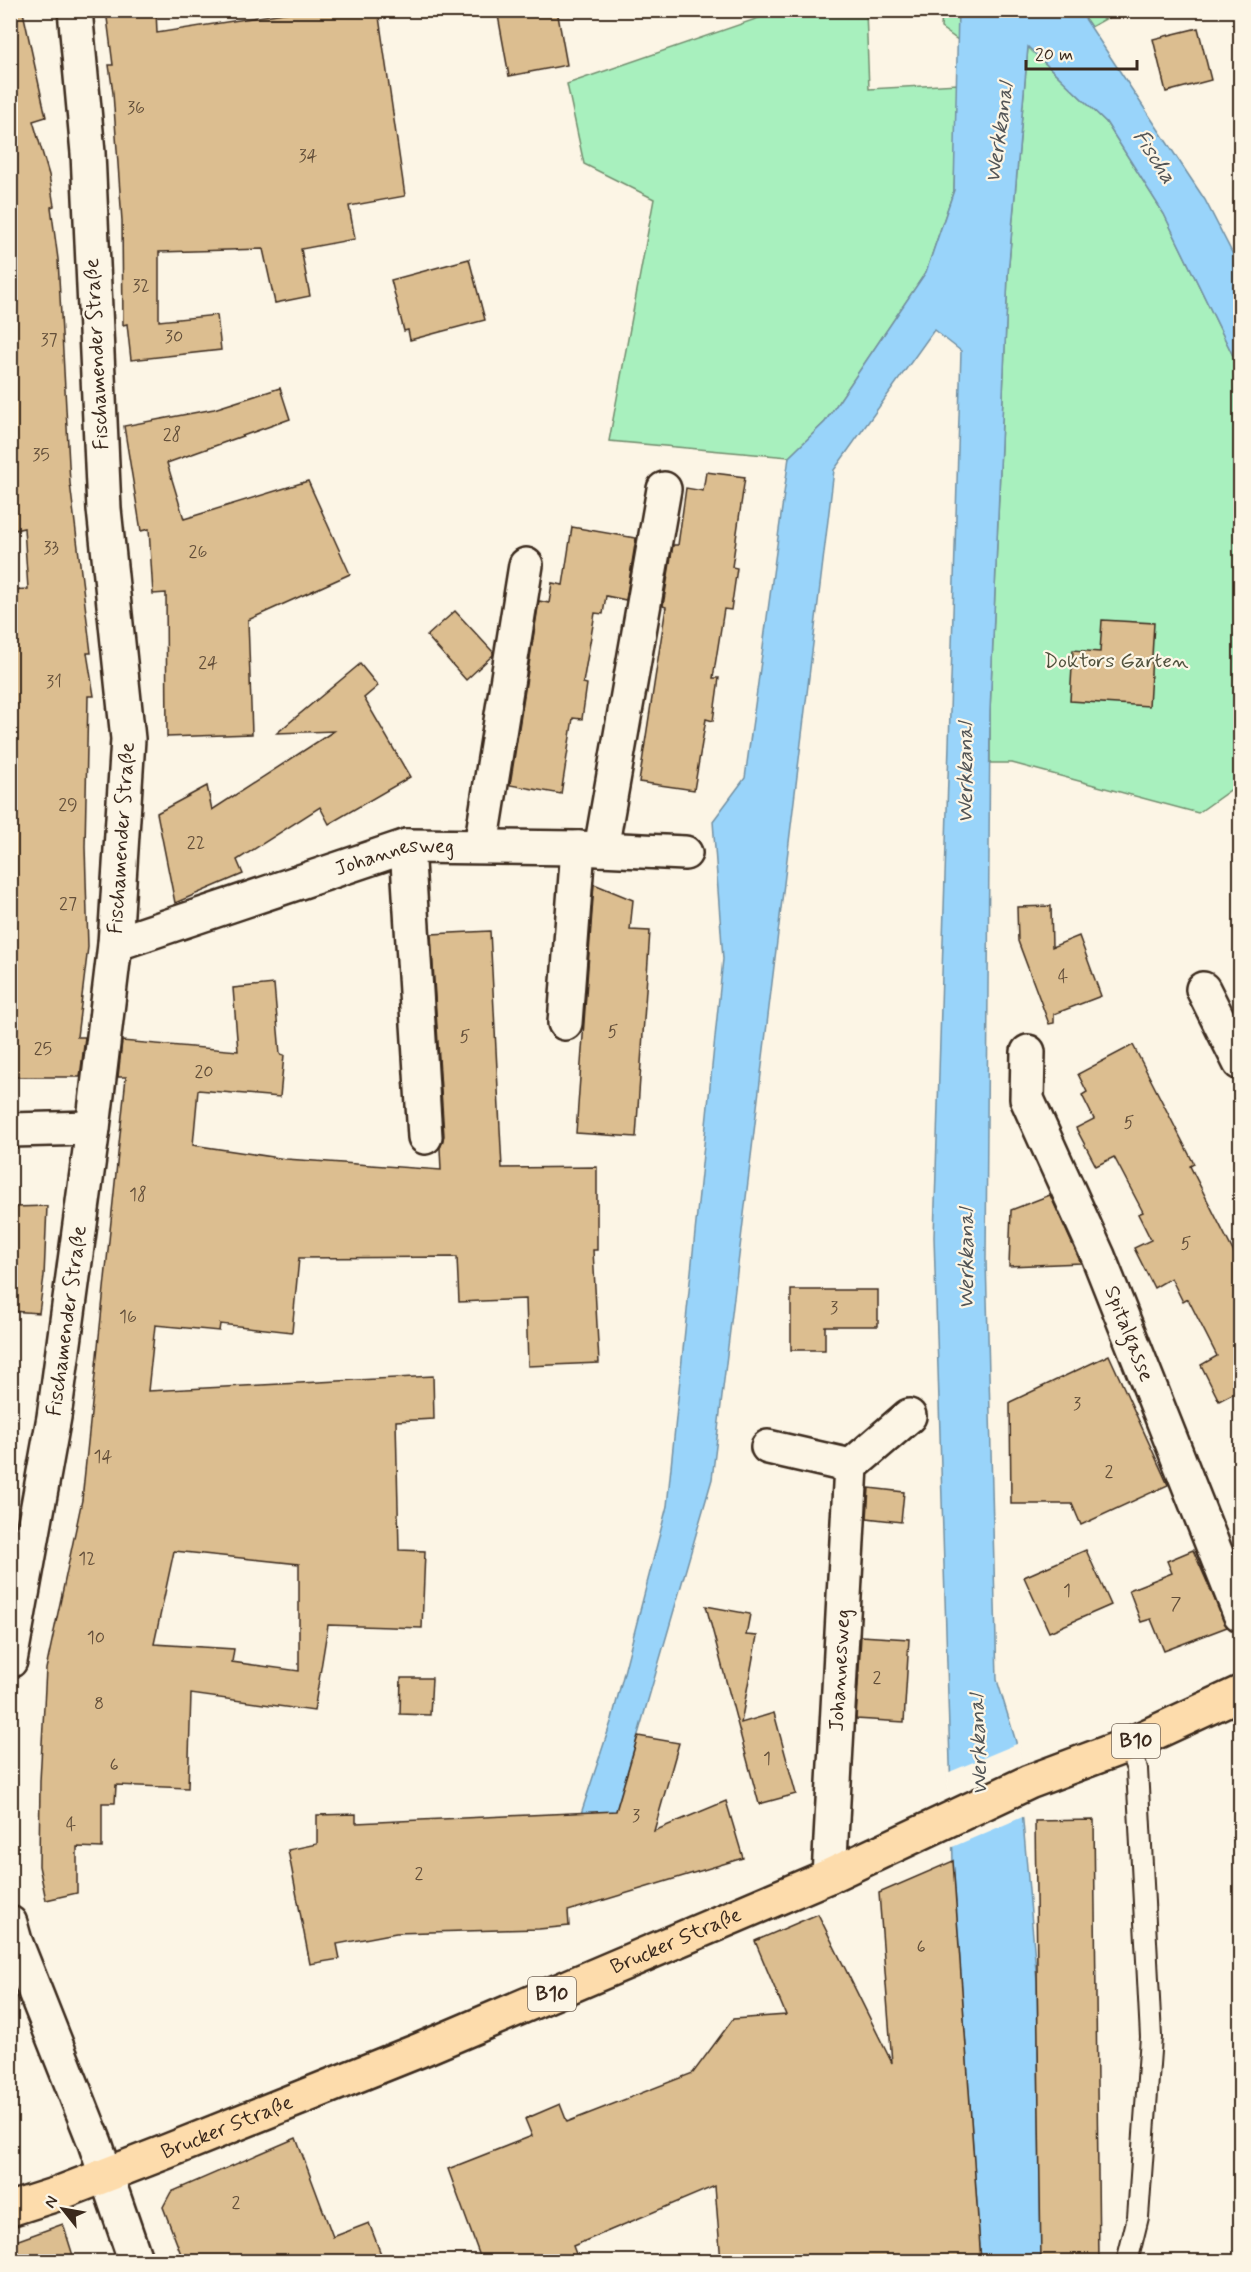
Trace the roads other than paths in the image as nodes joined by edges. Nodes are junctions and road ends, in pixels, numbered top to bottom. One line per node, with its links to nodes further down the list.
1 (75, 10): 8 (street, Fischamender Straße)
2 (664, 489): 6 (street)
3 (526, 564): 5 (street)
4 (407, 846): 5 (street, Johannesweg); 8 (street, Johannesweg); 15 (street)
5 (481, 846): 6 (street, Johannesweg)
6 (590, 849): 7 (street, Johannesweg); 10 (street)
7 (685, 853)
8 (115, 944): 13 (street, Fischamender Straße)
9 (1203, 989): 12 (street)
10 (565, 1023)
11 (1028, 1052): 19 (street, Spitalgasse)
12 (1240, 1064)
13 (93, 1128): 14 (street); 20 (street, Fischamender Straße)
14 (10, 1130)
15 (425, 1137)
16 (909, 1416): 18 (street)
17 (768, 1447): 18 (street)
18 (851, 1466): 23 (street, Johannesweg)
19 (1240, 1614)
20 (10, 1661)
21 (1240, 1693): 22 (main road, Brucker Straße / B10)
22 (1128, 1745): 23 (main road, Brucker Straße / B10); 28 (lane)
23 (829, 1876): 25 (main road, Brucker Straße / B10)
24 (10, 1923): 25 (street)
25 (106, 2174): 26 (main road, B10); 27 (street)
26 (10, 2209)
27 (136, 2262)
28 (1127, 2262)

